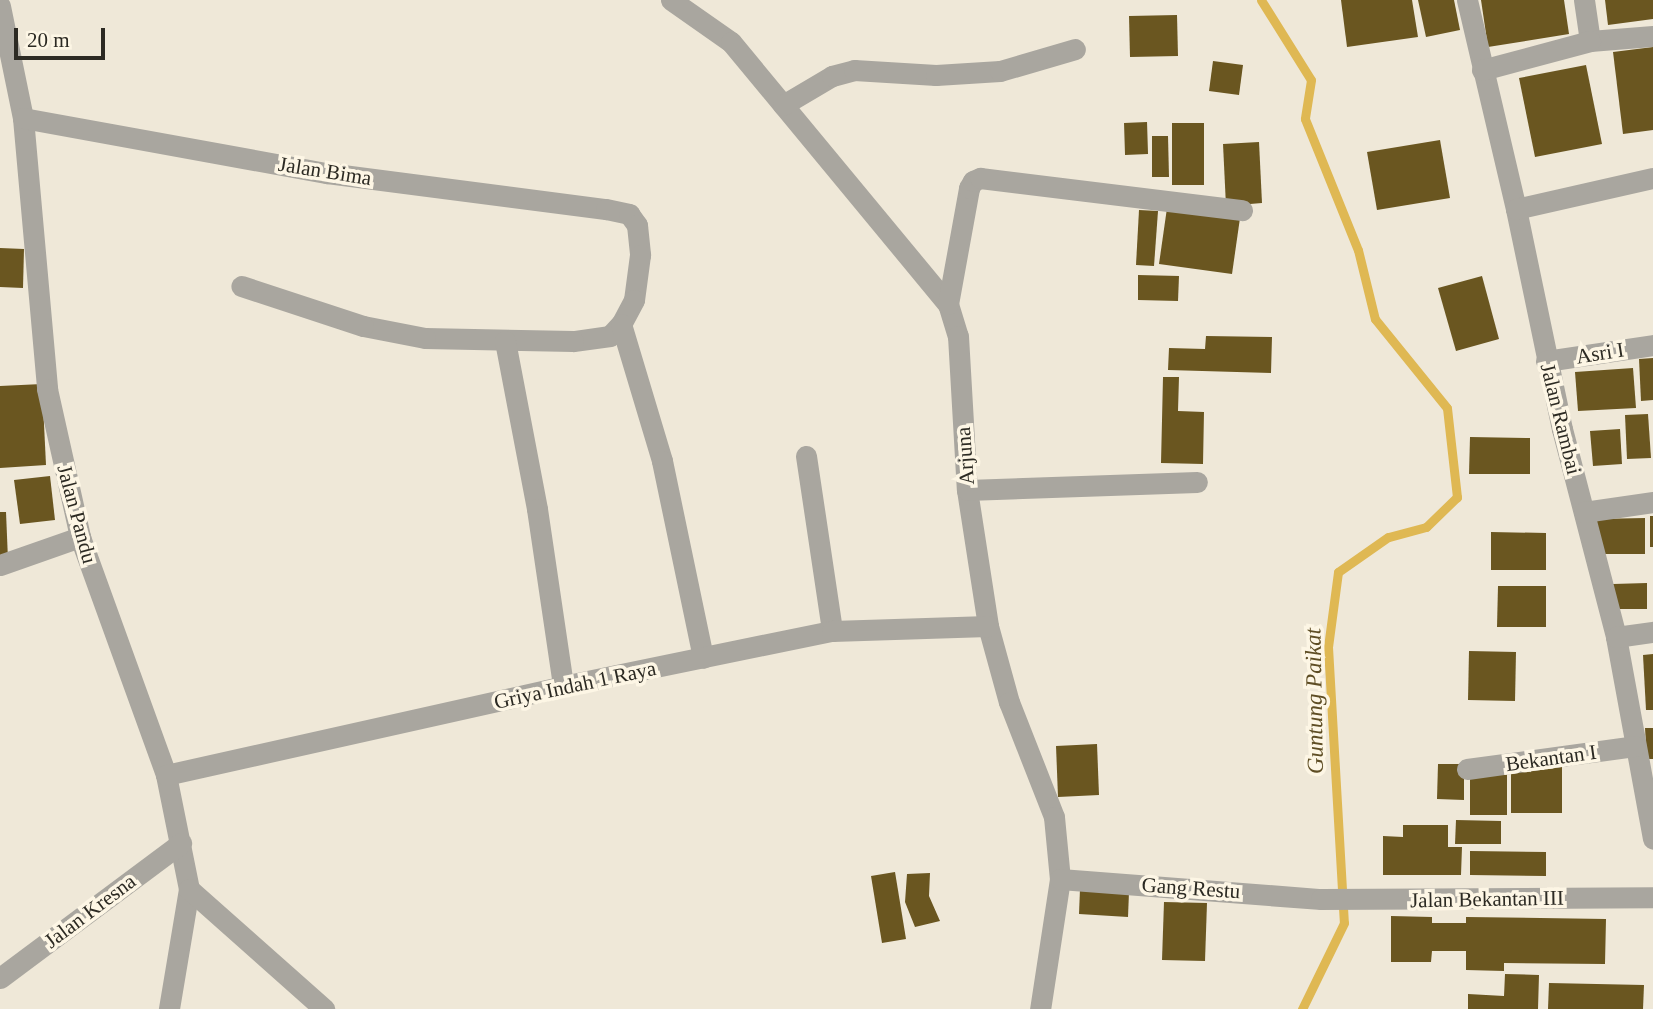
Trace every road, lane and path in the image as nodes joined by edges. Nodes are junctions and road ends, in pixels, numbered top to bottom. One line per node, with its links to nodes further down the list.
1 (671, 0): 9 (street, Arjuna)
2 (1467, 0): 8 (street, Jalan Rambai)
3 (1584, 0): 6 (street)
4 (0, 6): 10 (street, Jalan Pandu)
5 (1653, 36): 6 (street)
6 (1590, 41): 8 (street)
7 (1075, 49): 9 (street)
8 (1482, 70): 12 (street, Jalan Rambai)
9 (783, 105): 15 (street, Arjuna)
10 (23, 118): 16 (street, Jalan Bima); 25 (street, Jalan Pandu)
11 (1653, 178): 12 (street)
12 (1517, 209): 19 (street, Jalan Rambai)
13 (1242, 210): 15 (street)
14 (240, 286): 17 (street)
15 (948, 304): 22 (street, Arjuna)
16 (621, 324): 17 (street); 31 (street)
17 (505, 341): 32 (street)
18 (1653, 345): 19 (street, Asri I)
19 (1546, 361): 24 (street, Jalan Rambai)
20 (806, 456): 28 (street)
21 (1197, 482): 22 (street)
22 (967, 490): 27 (street, Arjuna)
23 (1653, 502): 24 (street)
24 (1584, 512): 30 (street, Jalan Rambai)
25 (80, 537): 26 (street); 35 (street, Jalan Pandu)
26 (0, 565)
27 (988, 626): 28 (street, Griya Indah 1 Raya); 38 (street, Arjuna)
28 (832, 631): 31 (street, Griya Indah 1 Raya)
29 (1653, 632): 30 (street)
30 (1616, 637): 33 (street, Jalan Rambai)
31 (703, 658): 32 (street, Griya Indah 1 Raya)
32 (563, 686): 35 (street, Griya Indah 1 Raya)
33 (1634, 746): 34 (street, Bekantan I); 36 (street, Jalan Rambai)
34 (1467, 769)
35 (166, 775): 37 (street, Jalan Pandu)
36 (1653, 839)
37 (181, 843): 39 (street, Jalan Pandu); 42 (street, Jalan Kresna)
38 (1060, 879): 41 (street, Gang Restu); 45 (street, Arjuna)
39 (189, 889): 43 (street, Jalan Pandu); 44 (street)
40 (1653, 897): 41 (street, Jalan Bekantan III)
41 (1321, 899)
42 (0, 978)
43 (169, 1009)
44 (324, 1009)
45 (1040, 1009)

